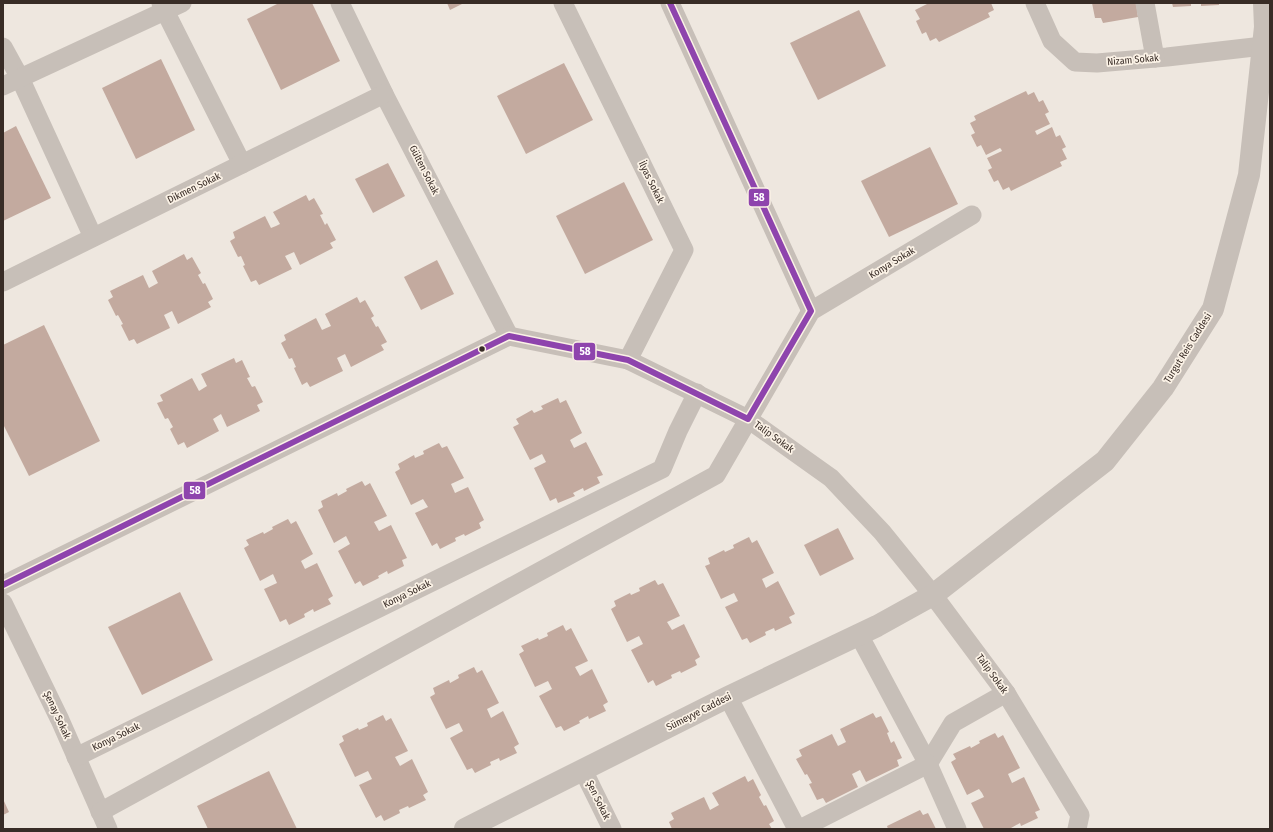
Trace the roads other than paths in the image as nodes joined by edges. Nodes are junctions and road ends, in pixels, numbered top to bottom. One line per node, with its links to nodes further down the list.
1 (182, 3): 8 (street)
2 (340, 3): 14 (street, Gülten Sokak)
3 (564, 3): 21 (street, İlyas Sokak)
4 (1035, 3): 11 (street, Nizam Sokak)
5 (1145, 3): 11 (street)
6 (1264, 3): 10 (street, Turgut Reis Caddesi)
7 (677, 5): 19 (street)
8 (163, 7): 12 (street); 15 (street)
9 (3, 46): 12 (street)
10 (1263, 46): 11 (street, Nizam Sokak); 25 (street, Turgut Reis Caddesi)
11 (1155, 58)
12 (20, 78): 13 (street); 17 (street)
13 (3, 86)
14 (384, 94): 15 (street, Dikmen Sokak); 20 (street, Gülten Sokak)
15 (242, 164): 17 (street, Dikmen Sokak)
16 (972, 215): 19 (street, Konya Sokak)
17 (93, 237): 18 (street, Dikmen Sokak)
18 (3, 282)
19 (811, 311): 23 (street)
20 (509, 336): 21 (street, Talip Sokak); 24 (street)
21 (628, 360): 22 (street, Talip Sokak)
22 (697, 393): 23 (street, Talip Sokak); 30 (street, Konya Sokak)
23 (748, 419): 25 (street, Talip Sokak); 33 (street)
24 (3, 585)
25 (933, 595): 27 (street, Sümeyye Caddesi); 28 (street, Talip Sokak)
26 (3, 603): 30 (street, Şenay Sokak)
27 (859, 635): 29 (street, Sümeyye Caddesi); 31 (street)
28 (1006, 693): 31 (street); 34 (street, Talip Sokak)
29 (728, 697): 32 (street, Sümeyye Caddesi); 37 (street)
30 (76, 757): 33 (street, Şenay Sokak)
31 (928, 764): 37 (street); 38 (street)
32 (583, 770): 35 (street, Sümeyye Caddesi); 36 (street, Şen Sokak)
33 (104, 821)
34 (1078, 822)
35 (465, 829)
36 (612, 829)
37 (799, 829)
38 (957, 829)

